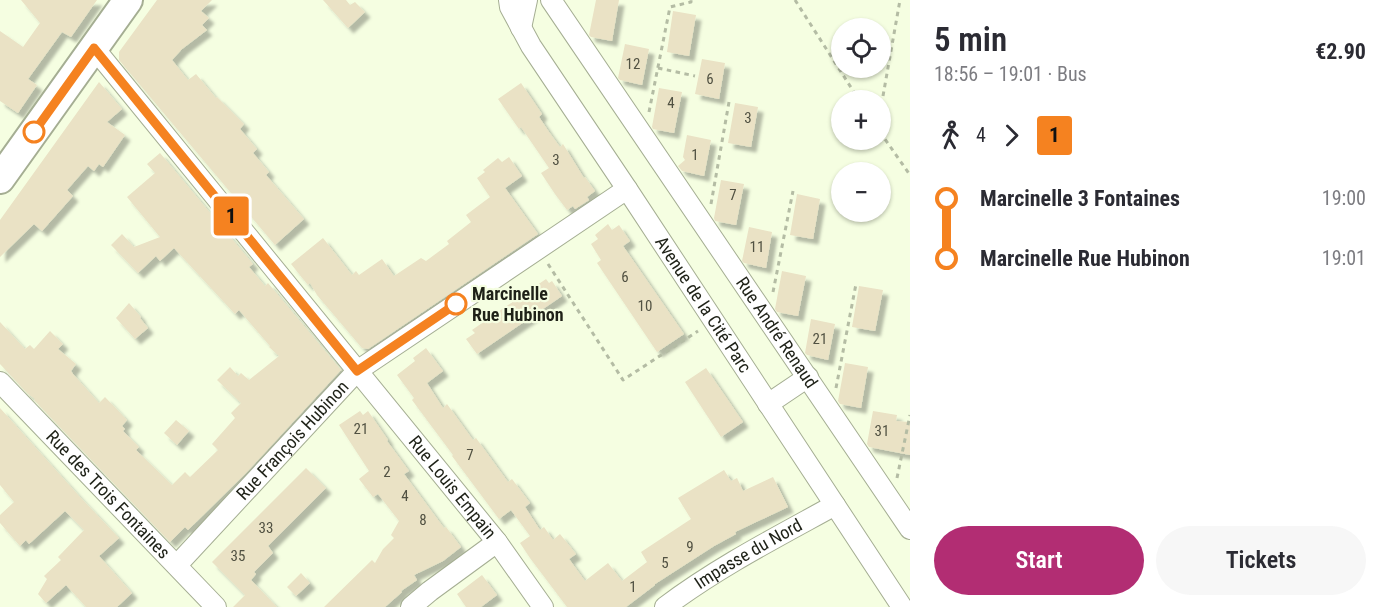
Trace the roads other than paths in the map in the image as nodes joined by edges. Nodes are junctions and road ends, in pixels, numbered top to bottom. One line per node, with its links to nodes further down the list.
1 (128, 0): 6 (main road)
2 (508, 0): 5 (street, Avenue de la Cité Parc)
3 (527, 0): 5 (street)
4 (551, 0): 10 (street, Rue André Renaud)
5 (521, 28): 8 (street, Avenue de la Cité Parc)
6 (94, 48): 7 (main road); 9 (street, Rue Louis Empain)
7 (0, 179)
8 (627, 189): 9 (street, Rue François Hubinon); 12 (street, Avenue de la Cité Parc)
9 (357, 371): 15 (street, Rue Louis Empain); 16 (street, Rue François Hubinon)
10 (808, 377): 12 (street); 14 (street, Rue André Renaud)
11 (0, 382): 16 (street, Rue des Trois Fontaines)
12 (768, 404): 13 (street, Avenue de la Cité Parc)
13 (835, 505): 20 (street, Impasse du Nord); 21 (street, Avenue de la Cité Parc)
14 (910, 529)
15 (498, 542): 18 (street); 19 (street, Rue Louis Empain)
16 (177, 565): 17 (street, Rue des Trois Fontaines)
17 (216, 607)
18 (411, 607)
19 (543, 607)
20 (665, 607)
21 (902, 607)

